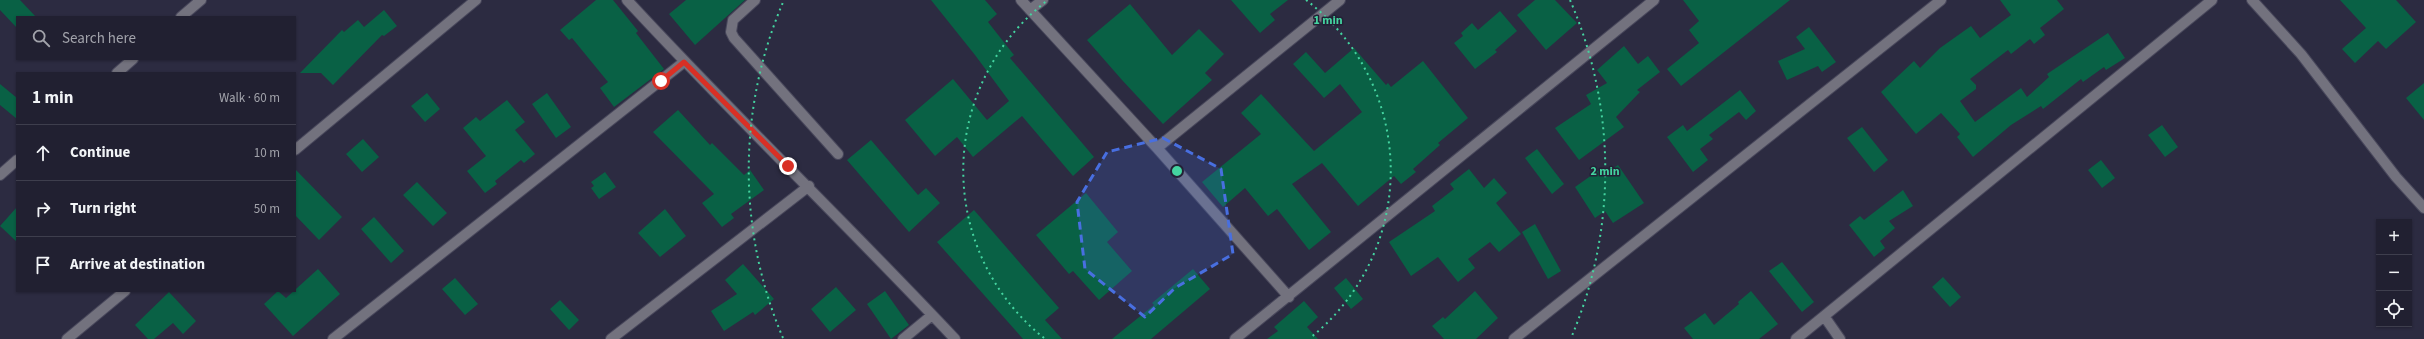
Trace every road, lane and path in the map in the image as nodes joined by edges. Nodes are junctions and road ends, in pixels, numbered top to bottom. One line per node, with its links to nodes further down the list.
1 (201, 0): 13 (street)
2 (476, 0): 18 (street)
3 (627, 0): 15 (street)
4 (755, 0): 19 (street)
5 (1021, 0): 12 (street)
6 (1044, 0): 12 (street)
7 (1340, 0): 17 (street)
8 (1654, 0): 25 (street)
9 (1940, 0): 34 (street)
10 (2212, 0): 27 (street)
11 (2252, 0): 23 (street)
12 (1030, 10): 17 (street)
13 (182, 16)
14 (132, 60): 16 (street)
15 (684, 62): 22 (street); 29 (street)
16 (118, 72)
17 (1157, 148): 25 (street)
18 (296, 149)
19 (838, 154)
20 (16, 161): 21 (street)
21 (0, 175)
22 (809, 186): 26 (street); 30 (street)
23 (2424, 208)
24 (124, 292): 28 (street)
25 (1289, 296): 33 (street)
26 (932, 315): 31 (street); 32 (street)
27 (1824, 316): 35 (street); 36 (street)
28 (67, 339)
29 (333, 339)
30 (611, 339)
31 (903, 339)
32 (955, 339)
33 (1235, 339)
34 (1514, 339)
35 (1796, 339)
36 (1840, 339)

